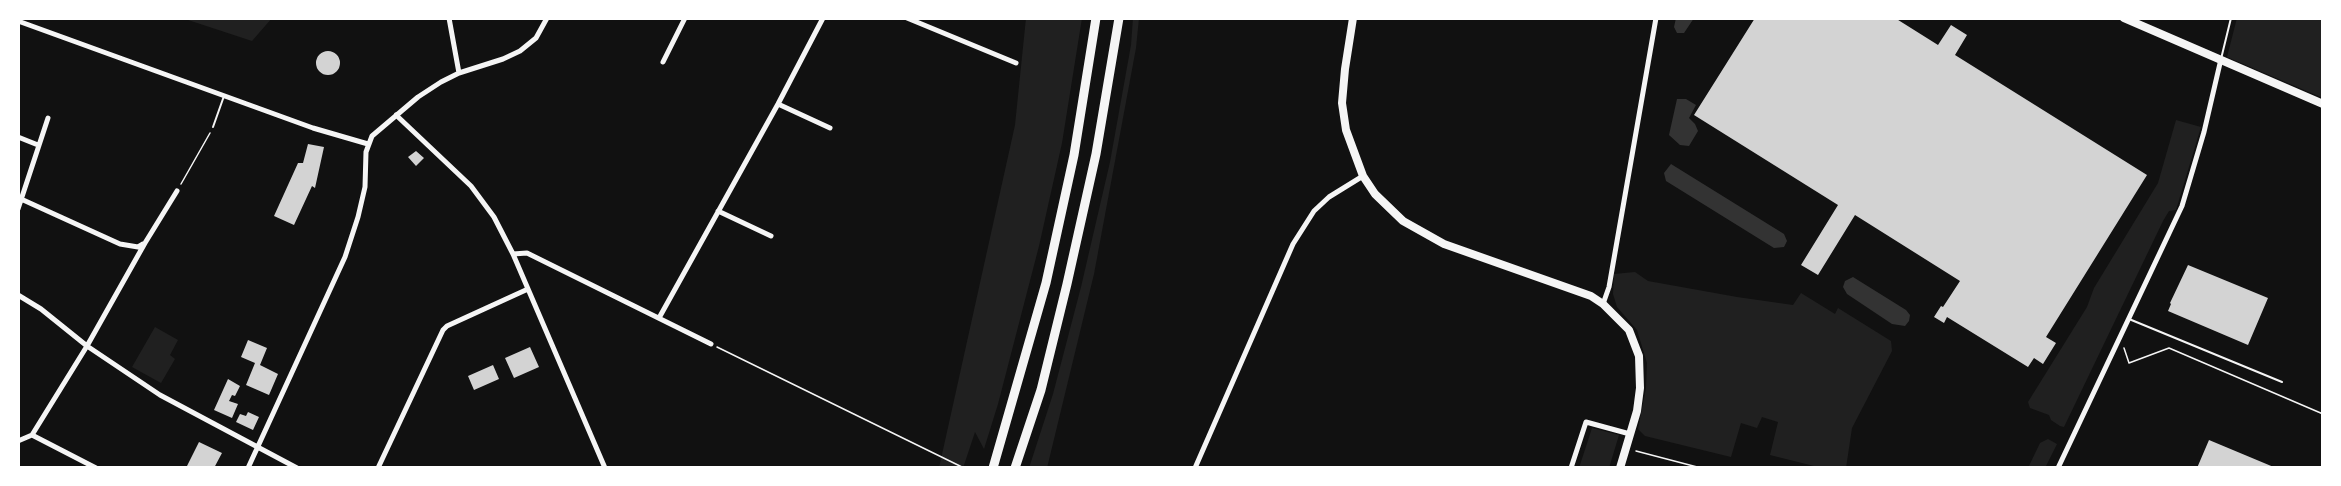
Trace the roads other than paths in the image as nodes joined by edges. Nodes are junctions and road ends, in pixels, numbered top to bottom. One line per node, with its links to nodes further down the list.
1 (449, 18): 16 (street)
2 (684, 18): 14 (street)
3 (823, 18): 18 (street)
4 (907, 18): 15 (street)
5 (1096, 18): 52 (highway)
6 (1119, 18): 53 (highway)
7 (1353, 18): 27 (main road)
8 (1656, 18): 37 (street)
9 (2124, 18): 13 (main road)
10 (2231, 18): 13 (lane)
11 (546, 19): 16 (street)
12 (18, 21): 17 (street)
13 (2221, 60): 19 (main road); 39 (street)
14 (663, 62)
15 (1016, 63)
16 (459, 73): 20 (street)
17 (224, 96): 22 (lane); 25 (street)
18 (778, 104): 23 (street); 31 (street)
19 (2323, 104)
20 (396, 115): 25 (street); 34 (street)
21 (48, 118): 26 (street)
22 (213, 127)
23 (830, 128)
24 (18, 137): 26 (street)
25 (368, 144): 46 (street)
26 (38, 145): 29 (street)
27 (1363, 176): 37 (main road); 54 (street)
28 (177, 191): 33 (street)
29 (21, 199): 30 (street); 33 (street)
30 (18, 209)
31 (718, 211): 32 (street); 38 (street)
32 (771, 237)
33 (145, 243): 41 (street)
34 (513, 254): 35 (street); 38 (street)
35 (528, 289): 50 (street); 51 (street)
36 (18, 295): 41 (street)
37 (1603, 304): 43 (main road)
38 (659, 318): 40 (street)
39 (2129, 319): 42 (lane); 57 (street)
40 (711, 344)
41 (87, 346): 44 (street); 46 (street)
42 (2282, 382)
43 (1630, 434): 55 (street); 56 (main road)
44 (32, 435): 45 (street); 47 (street)
45 (18, 441)
46 (257, 448): 48 (street); 49 (street)
47 (96, 468)
48 (248, 468)
49 (297, 468)
50 (378, 468)
51 (605, 468)
52 (993, 468)
53 (1015, 468)
54 (1195, 468)
55 (1571, 468)
56 (1620, 468)
57 (2058, 468)

